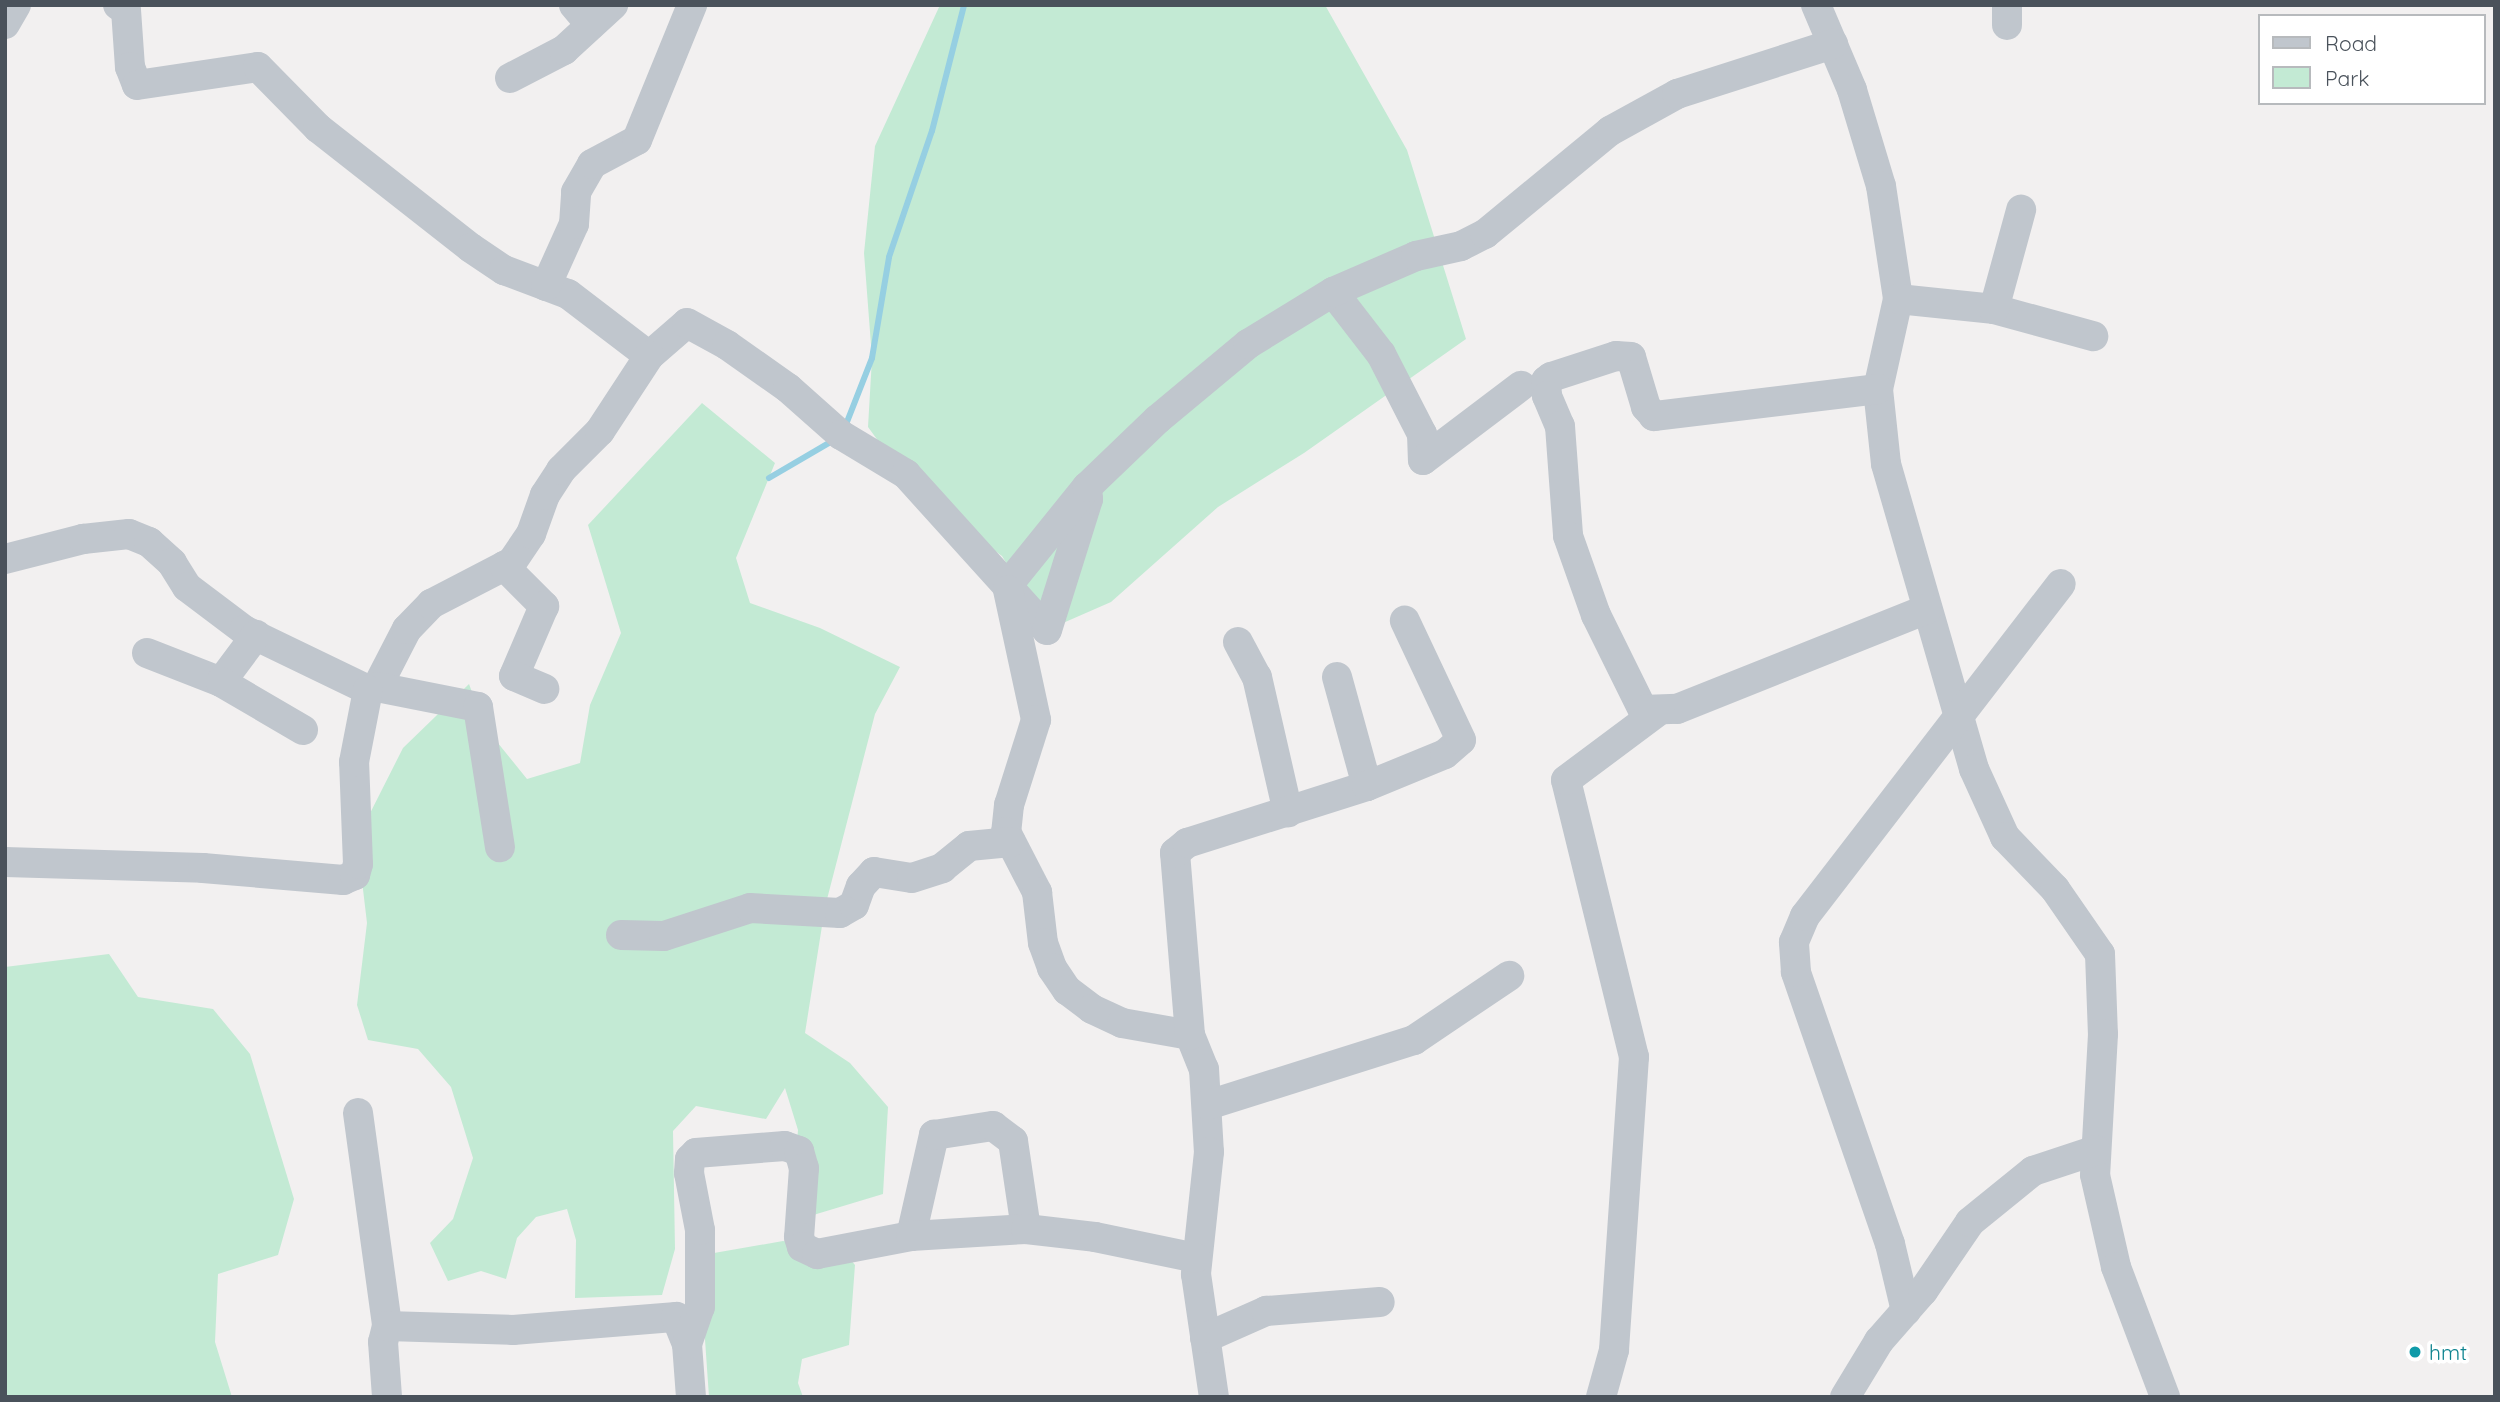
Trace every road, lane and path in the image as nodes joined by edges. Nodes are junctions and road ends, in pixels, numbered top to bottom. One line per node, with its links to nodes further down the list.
1 (16, 5): 6 (street)
2 (692, 5): 10 (street)
3 (1816, 5): 7 (street)
4 (124, 7): 10 (street)
5 (593, 12): 8 (street)
6 (5, 24)
7 (1833, 44): 11 (street); 12 (street)
8 (510, 78)
9 (2021, 210): 13 (street)
10 (546, 286): 15 (street)
11 (1333, 292): 16 (street); 18 (street)
12 (1898, 299): 13 (street); 17 (street)
13 (1994, 309): 14 (street)
14 (2093, 336)
15 (649, 356): 20 (street); 22 (street)
16 (1521, 386)
17 (1878, 389): 23 (street); 32 (street)
18 (1087, 487): 22 (street); 22 (street)
19 (5, 559): 25 (street)
20 (505, 566): 30 (street); 31 (street)
21 (2061, 584): 33 (street)
22 (1007, 586): 37 (street)
23 (1927, 609): 32 (street); 33 (street)
24 (1405, 621): 35 (street)
25 (256, 635): 29 (street); 30 (street)
26 (1238, 642): 36 (street)
27 (147, 653): 29 (street)
28 (1337, 677): 35 (street)
29 (220, 682): 34 (street)
30 (372, 689): 38 (street); 39 (street)
31 (544, 689)
32 (1660, 710): 57 (street)
33 (1959, 720): 45 (street); 50 (street)
34 (303, 730)
35 (1367, 786): 36 (street)
36 (1287, 812): 42 (street)
37 (1011, 842): 40 (street); 42 (street)
38 (500, 847)
39 (5, 862)
40 (621, 935)
41 (1509, 976): 43 (street)
42 (1190, 1035): 43 (street)
43 (1208, 1105): 48 (street)
44 (358, 1113): 51 (street)
45 (2096, 1150): 50 (street); 59 (street)
46 (1026, 1229): 47 (street); 47 (street); 48 (street)
47 (911, 1236): 53 (street)
48 (1196, 1258): 52 (street)
49 (1380, 1302): 52 (street)
50 (1906, 1311): 58 (street)
51 (387, 1326): 53 (street); 54 (street)
52 (1206, 1338): 56 (street)
53 (687, 1344): 55 (street)
54 (387, 1397)
55 (691, 1397)
56 (1214, 1397)
57 (1601, 1397)
58 (1845, 1397)
59 (2165, 1397)

